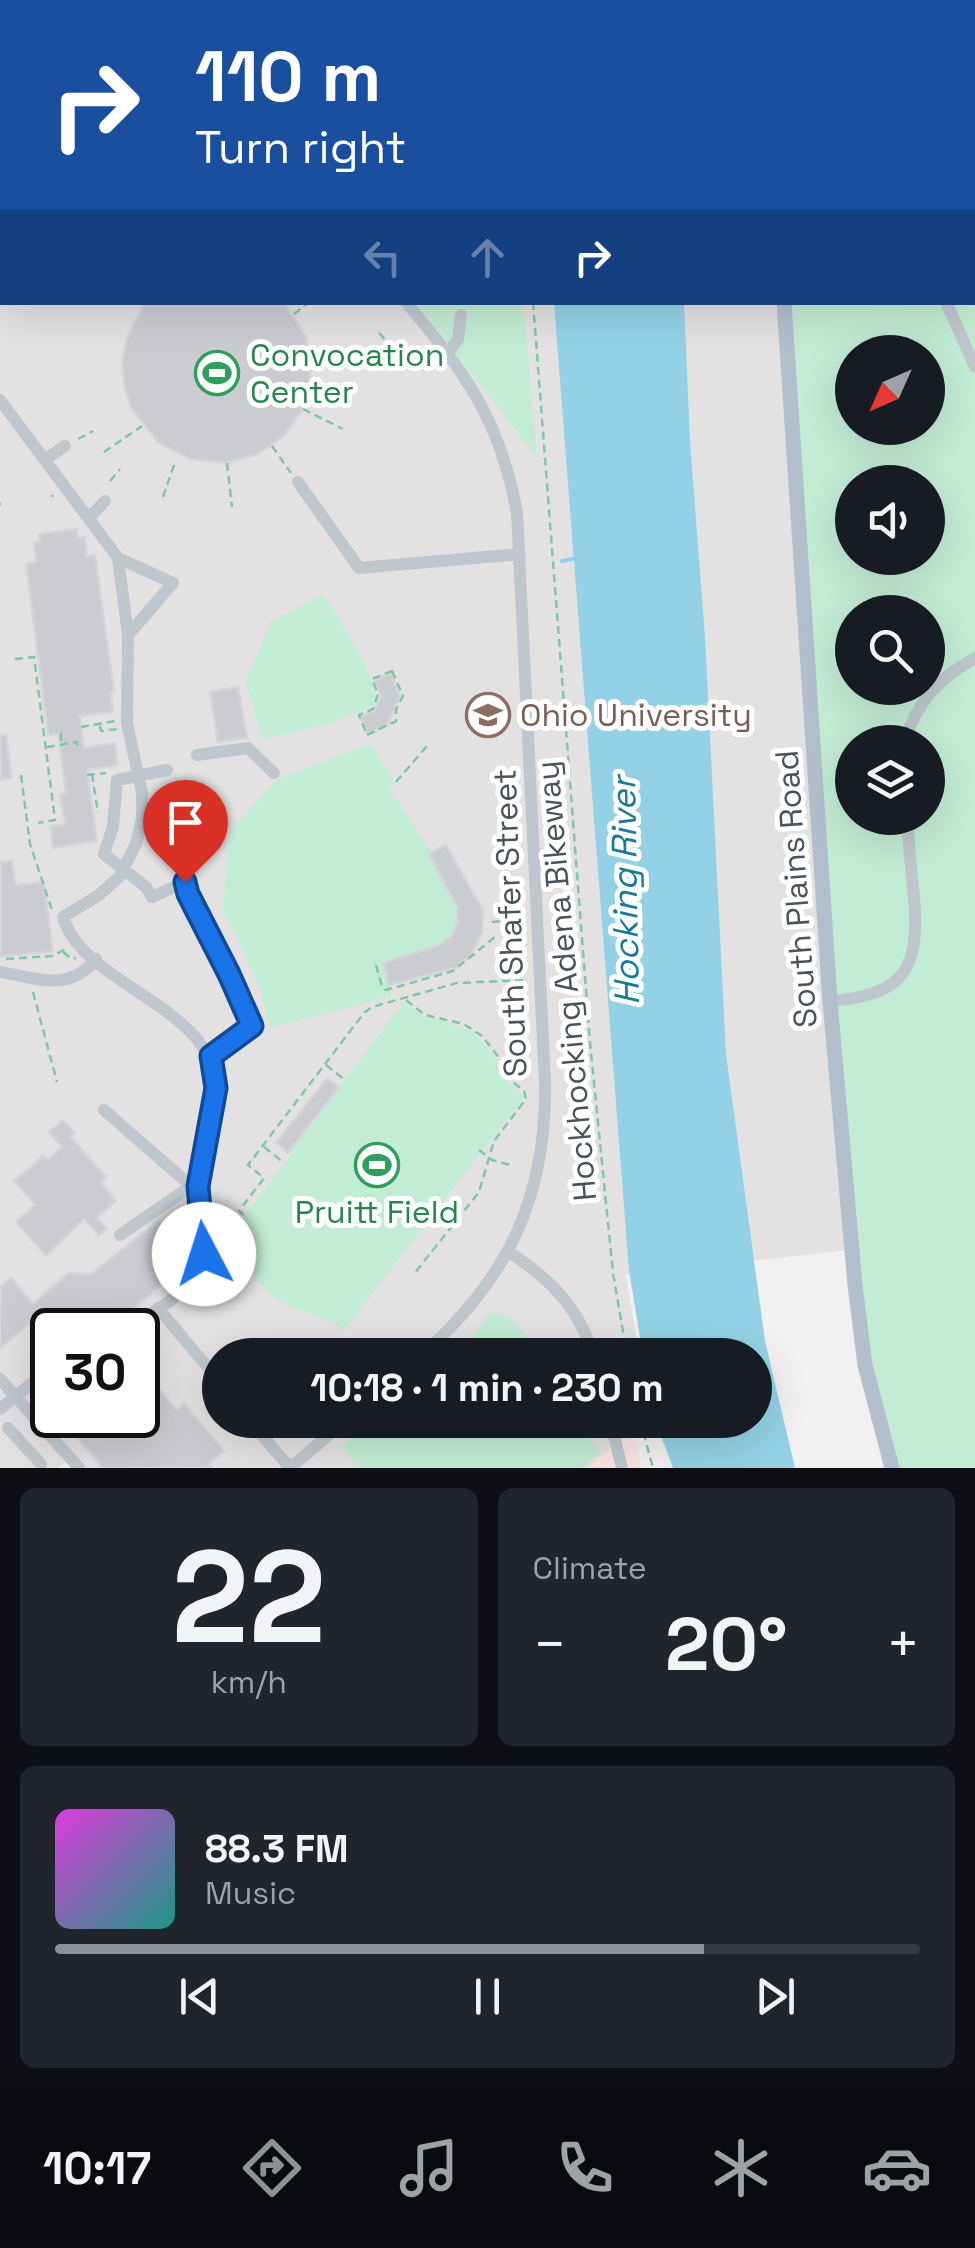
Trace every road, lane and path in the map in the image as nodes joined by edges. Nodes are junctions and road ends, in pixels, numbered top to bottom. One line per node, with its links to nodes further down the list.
1 (306, 305): 6 (path)
2 (408, 305): 12 (street, South Shafer Street)
3 (533, 305): 101 (path, Hockhocking Adena Bikeway)
4 (784, 305): 81 (main road, South Plains Road)
5 (947, 305): 15 (street)
6 (294, 314)
7 (461, 315): 12 (street)
8 (379, 333): 9 (path)
9 (392, 347)
10 (354, 354): 14 (path)
11 (372, 354): 13 (path)
12 (448, 354): 35 (street, South Shafer Street)
13 (392, 355)
14 (317, 357)
15 (975, 367)
16 (1, 398): 25 (street)
17 (303, 409): 19 (path)
18 (142, 426): 24 (path)
19 (344, 429)
20 (92, 432): 21 (path)
21 (78, 439)
22 (65, 446): 25 (street)
23 (272, 446): 30 (path)
24 (104, 452)
25 (46, 459): 34 (street)
26 (175, 462): 31 (path)
27 (227, 463): 33 (path)
28 (120, 469): 29 (path)
29 (110, 481)
30 (298, 482): 35 (street)
31 (162, 497)
32 (106, 500): 34 (street)
33 (232, 507)
34 (90, 517): 36 (street)
35 (520, 554): 95 (street, South Shafer Street)
36 (118, 558): 37 (street); 37 (street)
37 (128, 635): 57 (street)
38 (975, 658): 44 (street)
39 (15, 659): 51 (path)
40 (118, 720): 42 (path)
41 (397, 722): 41 (path)
42 (106, 724): 43 (path); 46 (path)
43 (99, 725): 45 (path); 46 (path)
44 (911, 725)
45 (81, 727)
46 (110, 729): 47 (path)
47 (119, 729)
48 (61, 734): 49 (path)
49 (62, 745): 51 (path); 52 (path)
50 (427, 746): 59 (path)
51 (46, 748): 63 (path)
52 (78, 748)
53 (197, 755): 56 (street)
54 (110, 770): 61 (path)
55 (167, 770): 57 (street)
56 (274, 773)
57 (139, 774): 65 (street); 65 (street)
58 (21, 775): 66 (path)
59 (396, 782)
60 (107, 792): 61 (path)
61 (95, 794): 62 (path)
62 (106, 811)
63 (38, 824)
64 (908, 835): 81 (street)
65 (124, 870): 72 (street); 82 (street)
66 (44, 882)
67 (527, 919): 68 (path)
68 (492, 922)
69 (496, 937): 78 (path)
70 (70, 944): 71 (path)
71 (63, 952): 72 (path); 73 (path)
72 (89, 958): 76 (street); 82 (street)
73 (0, 960)
74 (376, 965): 78 (path)
75 (0, 972): 76 (street)
76 (29, 978): 85 (path)
77 (530, 980): 80 (path)
78 (393, 988): 80 (path)
79 (405, 998): 89 (path)
80 (396, 1000): 83 (path)
81 (830, 1001): 118 (main road, South Plains Road)
82 (211, 1056): 92 (street)
83 (325, 1064): 84 (path); 87 (path)
84 (345, 1080)
85 (58, 1082)
86 (104, 1110): 92 (street)
87 (263, 1146): 90 (path); 93 (path)
88 (479, 1150): 89 (path)
89 (489, 1158): 91 (path); 96 (path)
90 (284, 1162)
91 (510, 1165)
92 (194, 1186): 94 (street); 97 (street)
93 (244, 1215)
94 (120, 1235)
95 (508, 1252): 99 (street, South Shafer Street); 100 (street)
96 (414, 1274)
97 (158, 1308)
98 (160, 1310): 102 (street)
99 (439, 1338)
100 (586, 1338)
101 (624, 1338)
102 (202, 1361)
103 (0, 1380): 105 (street)
104 (30, 1385): 105 (street)
105 (16, 1397): 106 (street); 112 (street)
106 (0, 1409)
107 (8, 1428): 113 (street)
108 (264, 1438): 115 (street)
109 (325, 1438): 115 (street)
110 (614, 1438): 116 (street)
111 (645, 1438): 117 (path)
112 (61, 1448): 113 (street); 114 (street)
113 (39, 1466)
114 (80, 1468)
115 (290, 1468)
116 (622, 1468)
117 (654, 1468)
118 (892, 1468)

